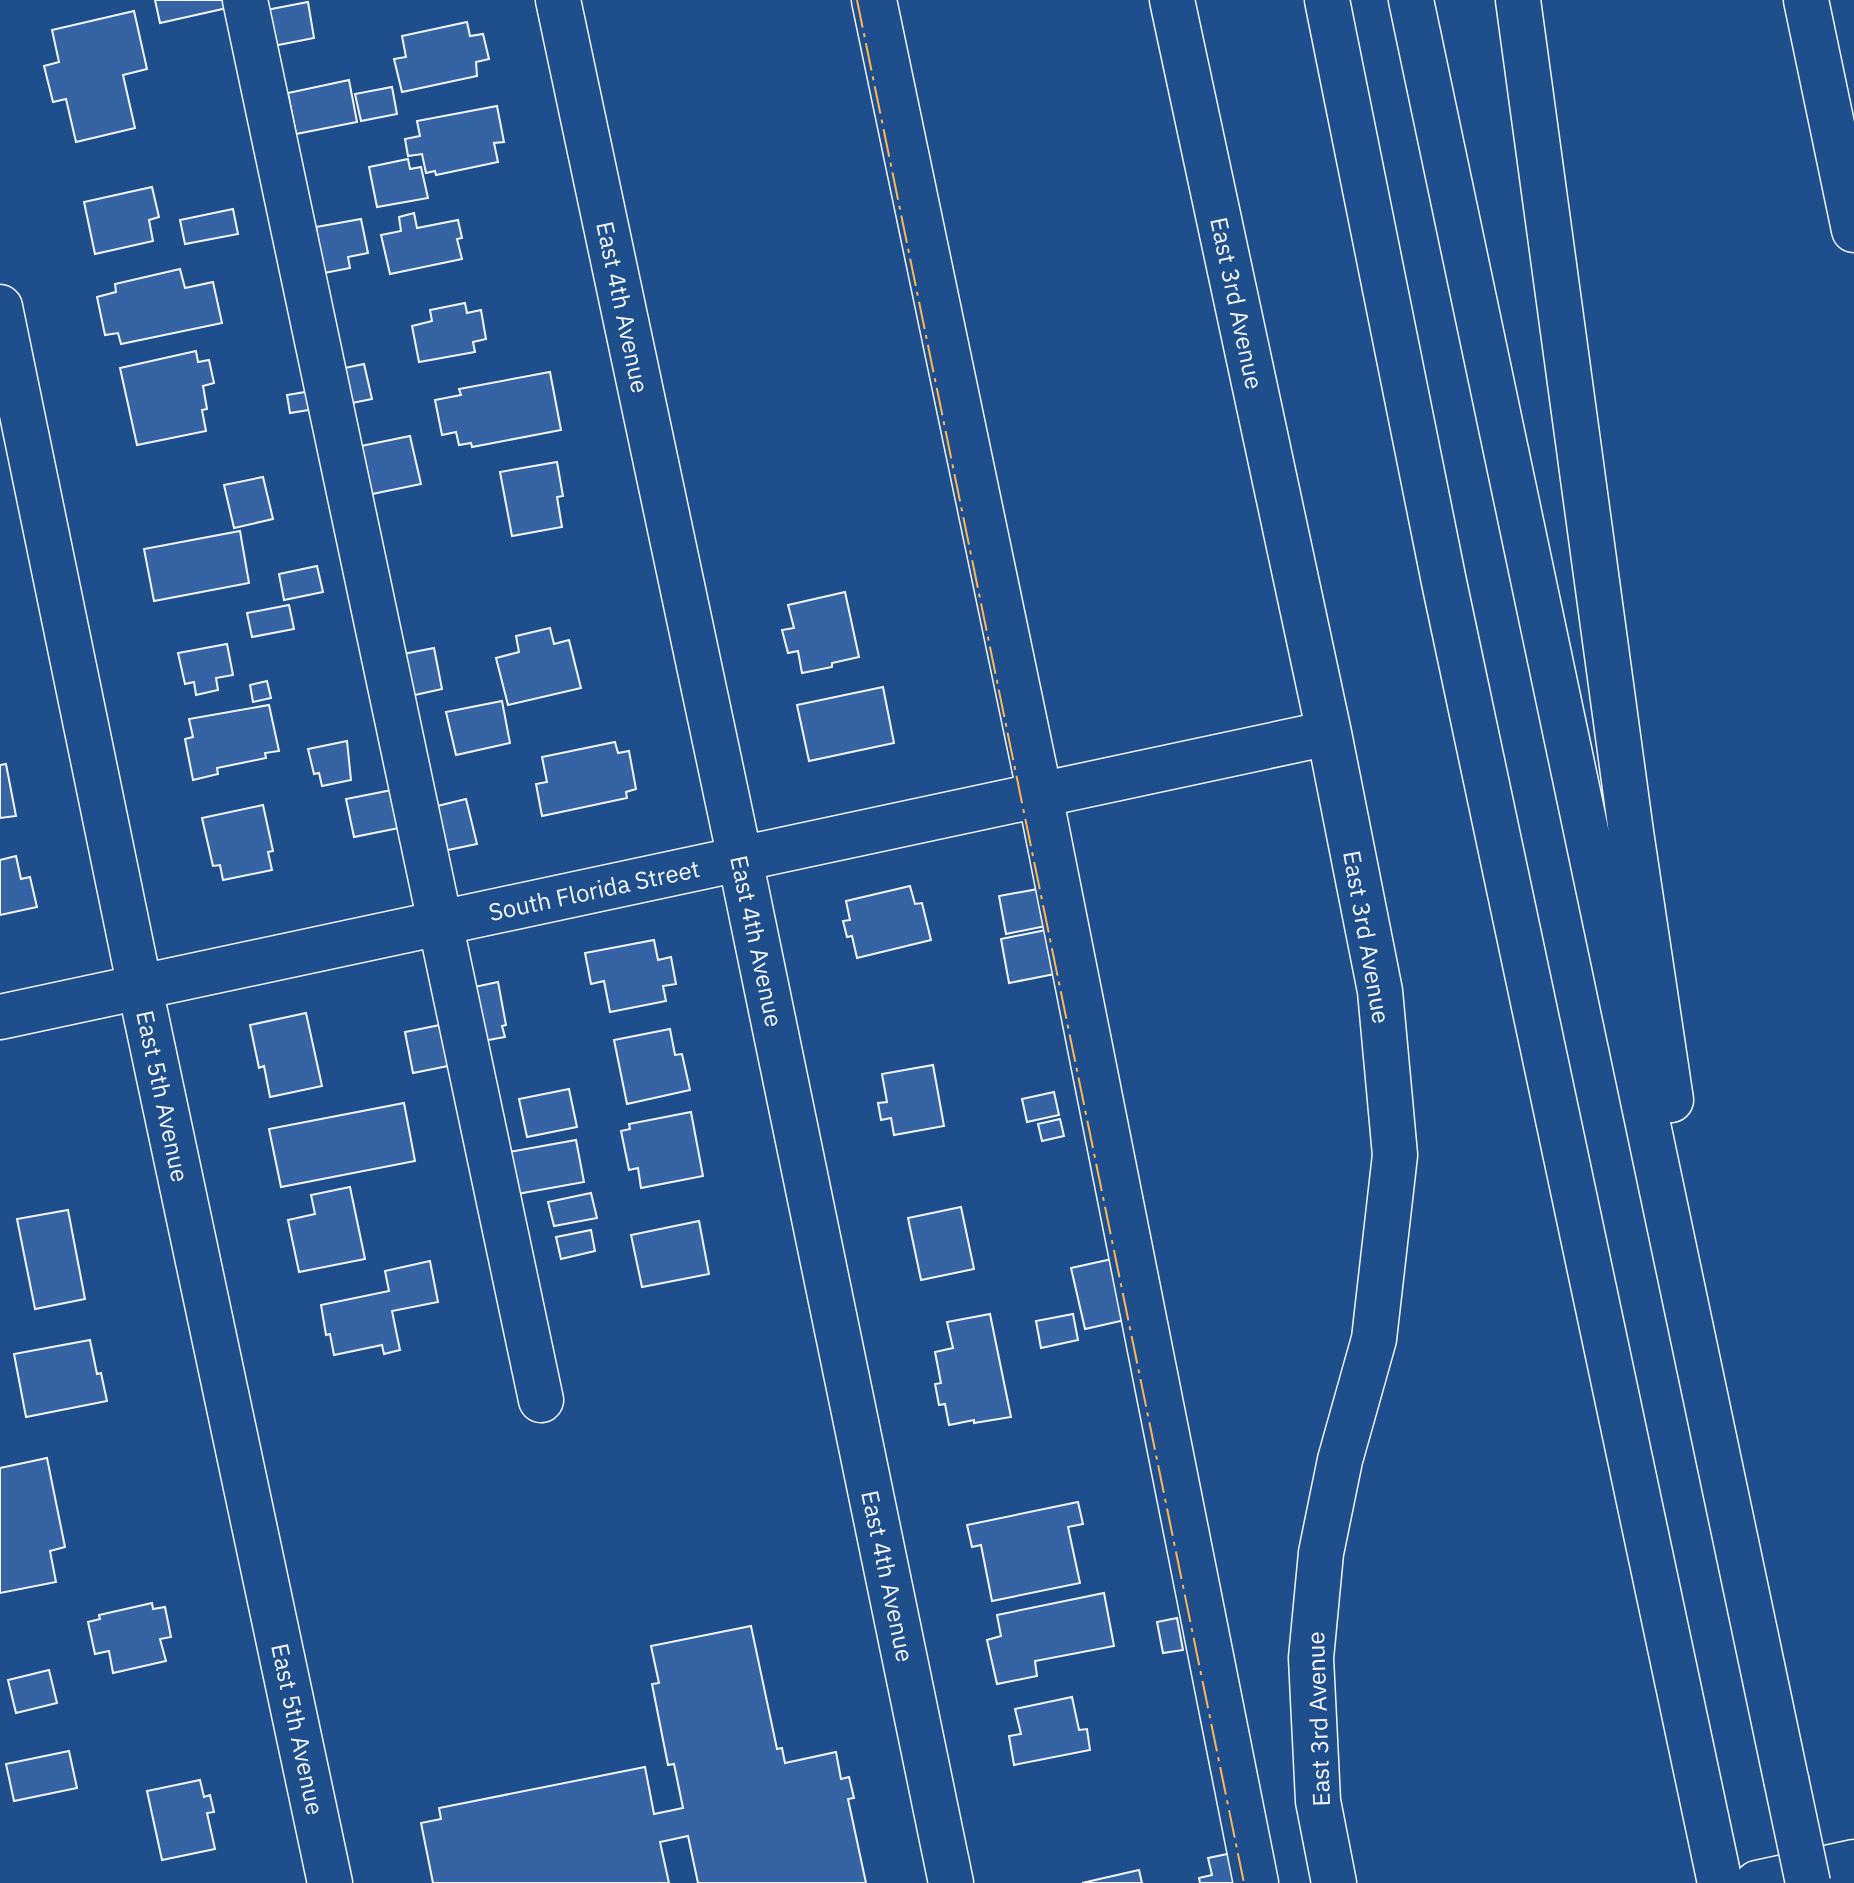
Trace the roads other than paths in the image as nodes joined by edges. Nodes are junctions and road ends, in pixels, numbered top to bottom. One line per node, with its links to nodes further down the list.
1 (245, 0): 14 (main road)
2 (558, 0): 13 (main road, East 4th Avenue)
3 (874, 0): 12 (main road)
4 (1172, 0): 11 (main road, East 3rd Avenue)
5 (1327, 0): 24 (main road)
6 (1411, 0): 18 (main road)
7 (1518, 0): 18 (main road)
8 (1806, 0): 9 (main road)
9 (1854, 230)
10 (0, 307): 15 (main road, East 5th Avenue)
11 (1329, 733): 12 (main road, South Florida Street); 23 (main road, East 3rd Avenue)
12 (1040, 795): 13 (main road, South Florida Street); 22 (main road)
13 (740, 859): 14 (main road, South Florida Street); 21 (main road, East 4th Avenue)
14 (440, 924): 15 (main road, South Florida Street); 17 (main road)
15 (140, 988): 16 (main road, South Florida Street); 20 (main road, East 5th Avenue)
16 (0, 1017)
17 (541, 1400)
18 (1741, 1565): 26 (main road, bridge)
19 (1854, 1862): 25 (main road)
20 (330, 1883)
21 (951, 1883)
22 (1256, 1883)
23 (1334, 1883)
24 (1720, 1883)
25 (1757, 1883)
26 (1808, 1883)

